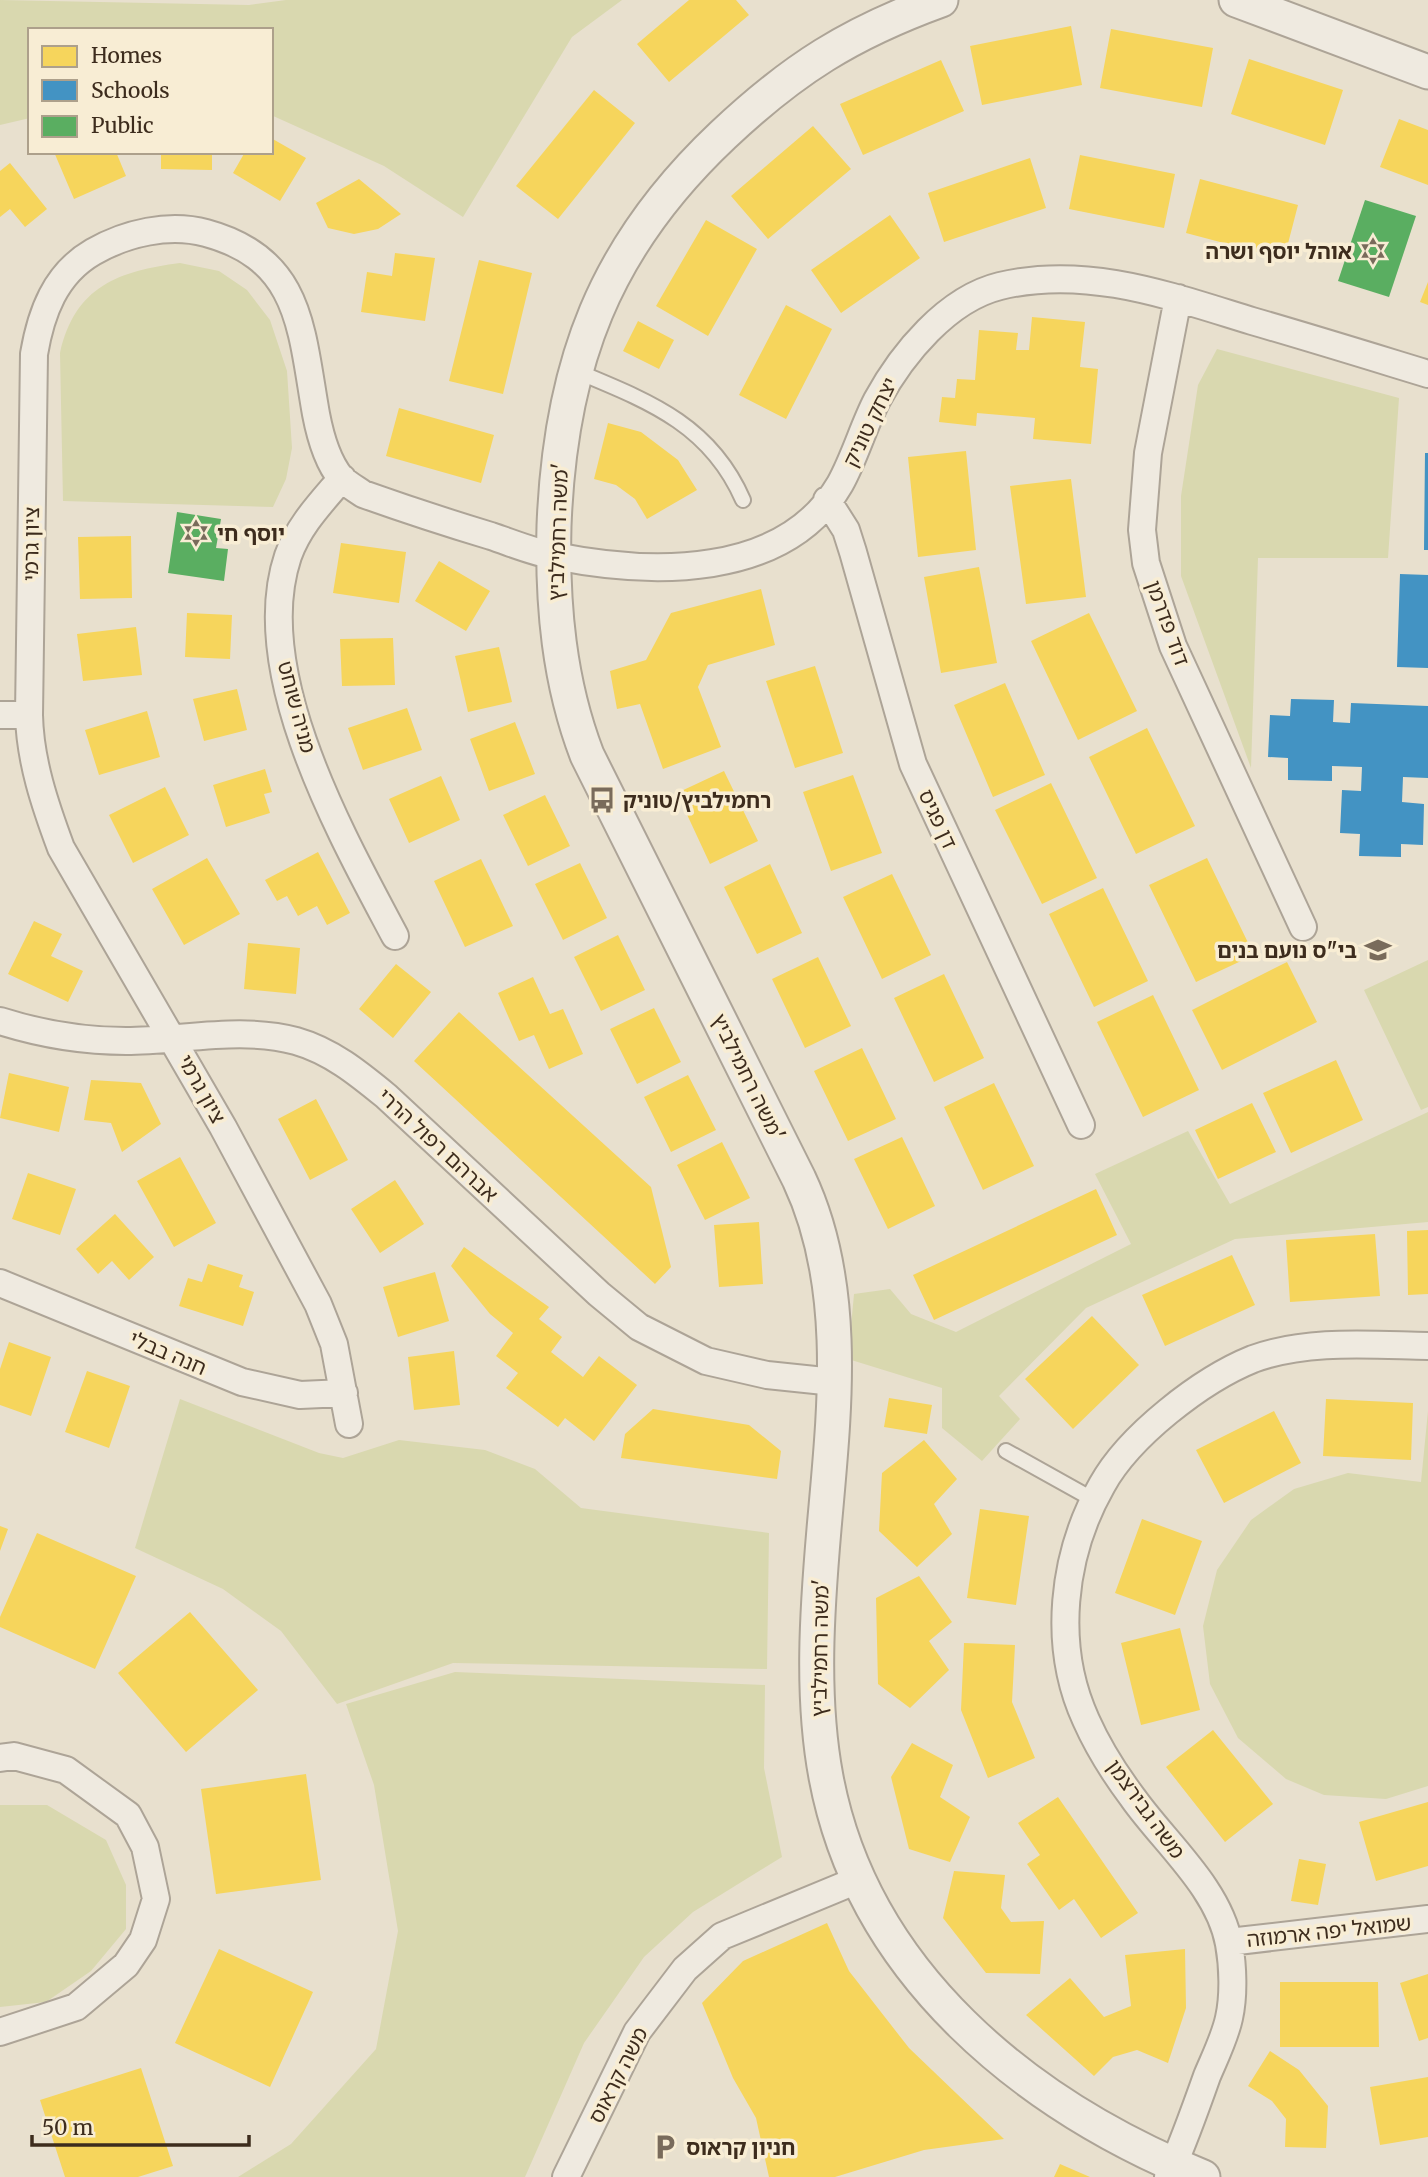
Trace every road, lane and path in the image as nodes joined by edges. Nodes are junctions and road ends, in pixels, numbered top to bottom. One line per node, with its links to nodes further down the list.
1 (941, 0): 5 (street, משה רחמילביץ')
2 (1237, 0): 3 (street)
3 (1428, 72)
4 (1178, 298): 6 (street, יצחק טוניק); 9 (street, יצחק טוניק); 13 (street, דוד פדרמן)
5 (576, 371): 8 (lane); 10 (street, משה רחמילביץ')
6 (1428, 374)
7 (341, 478): 10 (street); 12 (street, ציון גרמי); 14 (street, מניה שוחט)
8 (743, 500)
9 (827, 500): 10 (street, יצחק טוניק); 17 (street, דן פגיס)
10 (553, 556): 20 (street, משה רחמילביץ')
11 (0, 715): 12 (street)
12 (29, 715): 16 (street, ציון גרמי)
13 (1303, 927)
14 (395, 936)
15 (0, 1021): 16 (street, אברהם רפול הררי)
16 (173, 1038): 20 (street, אברהם רפול הררי); 21 (street, ציון גרמי)
17 (1081, 1125)
18 (0, 1283): 21 (street, חנה בבלי)
19 (1428, 1346): 24 (street, משה גבירצמן)
20 (834, 1382): 26 (street, משה רחמילביץ')
21 (344, 1393): 22 (street, ציון גרמי)
22 (349, 1424)
23 (1006, 1451): 24 (lane)
24 (1094, 1500): 28 (street, משה גבירצמן)
25 (0, 1758): 29 (street)
26 (860, 1879): 30 (street, משה רחמילביץ'); 31 (street, משה קראוס)
27 (1428, 1919): 28 (street, שמואל יפה ארמוזה)
28 (1229, 1942): 30 (street, משה גבירצמן)
29 (0, 2032)
30 (1182, 2173)
31 (566, 2177)

